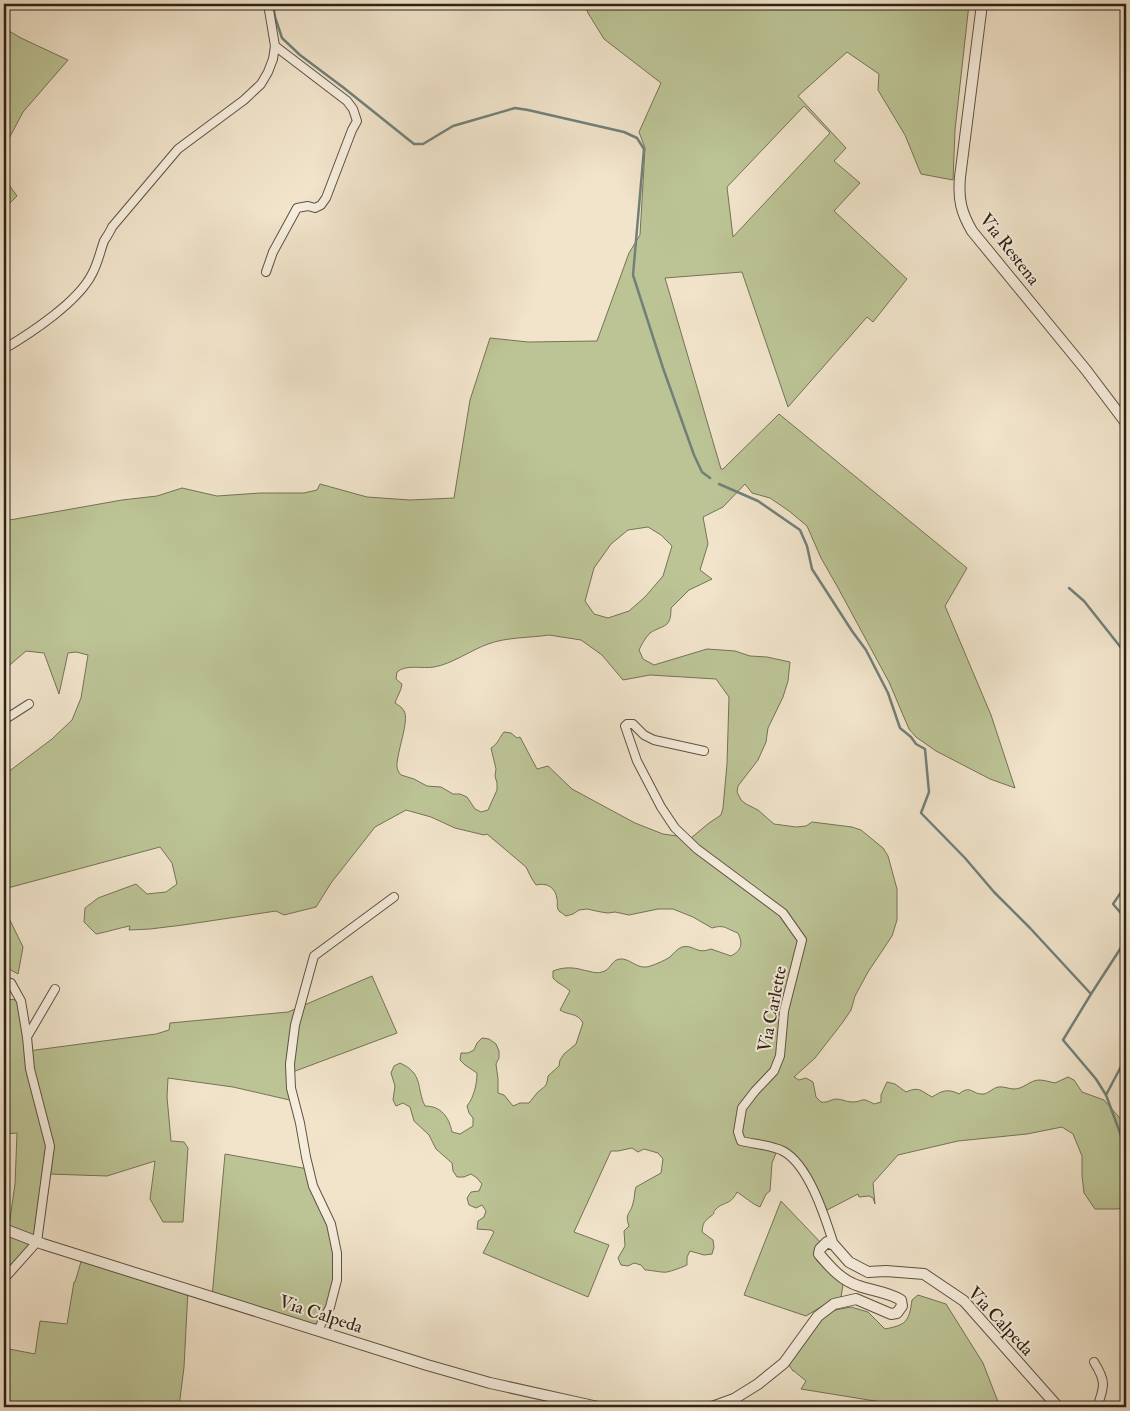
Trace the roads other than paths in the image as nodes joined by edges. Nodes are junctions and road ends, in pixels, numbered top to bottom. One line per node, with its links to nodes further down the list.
1 (268, 4): 3 (street)
2 (982, 4): 6 (street, Via Restena)
3 (275, 46): 4 (street); 5 (street)
4 (266, 272)
5 (4, 350)
6 (1126, 423)
7 (29, 704): 8 (street)
8 (4, 720)
9 (704, 751): 16 (street, Via Carlette)
10 (394, 897): 18 (street)
11 (4, 982): 13 (street)
12 (54, 989): 13 (street)
13 (27, 1037): 15 (street)
14 (4, 1229): 15 (street, Via Calpeda)
15 (37, 1242): 17 (street); 18 (street, Via Calpeda)
16 (834, 1245): 21 (street); 22 (street, Via Calpeda)
17 (4, 1279)
18 (318, 1330): 20 (street, Via Calpeda)
19 (1094, 1362): 23 (street)
20 (598, 1407)
21 (712, 1407)
22 (1058, 1407)
23 (1098, 1407)

